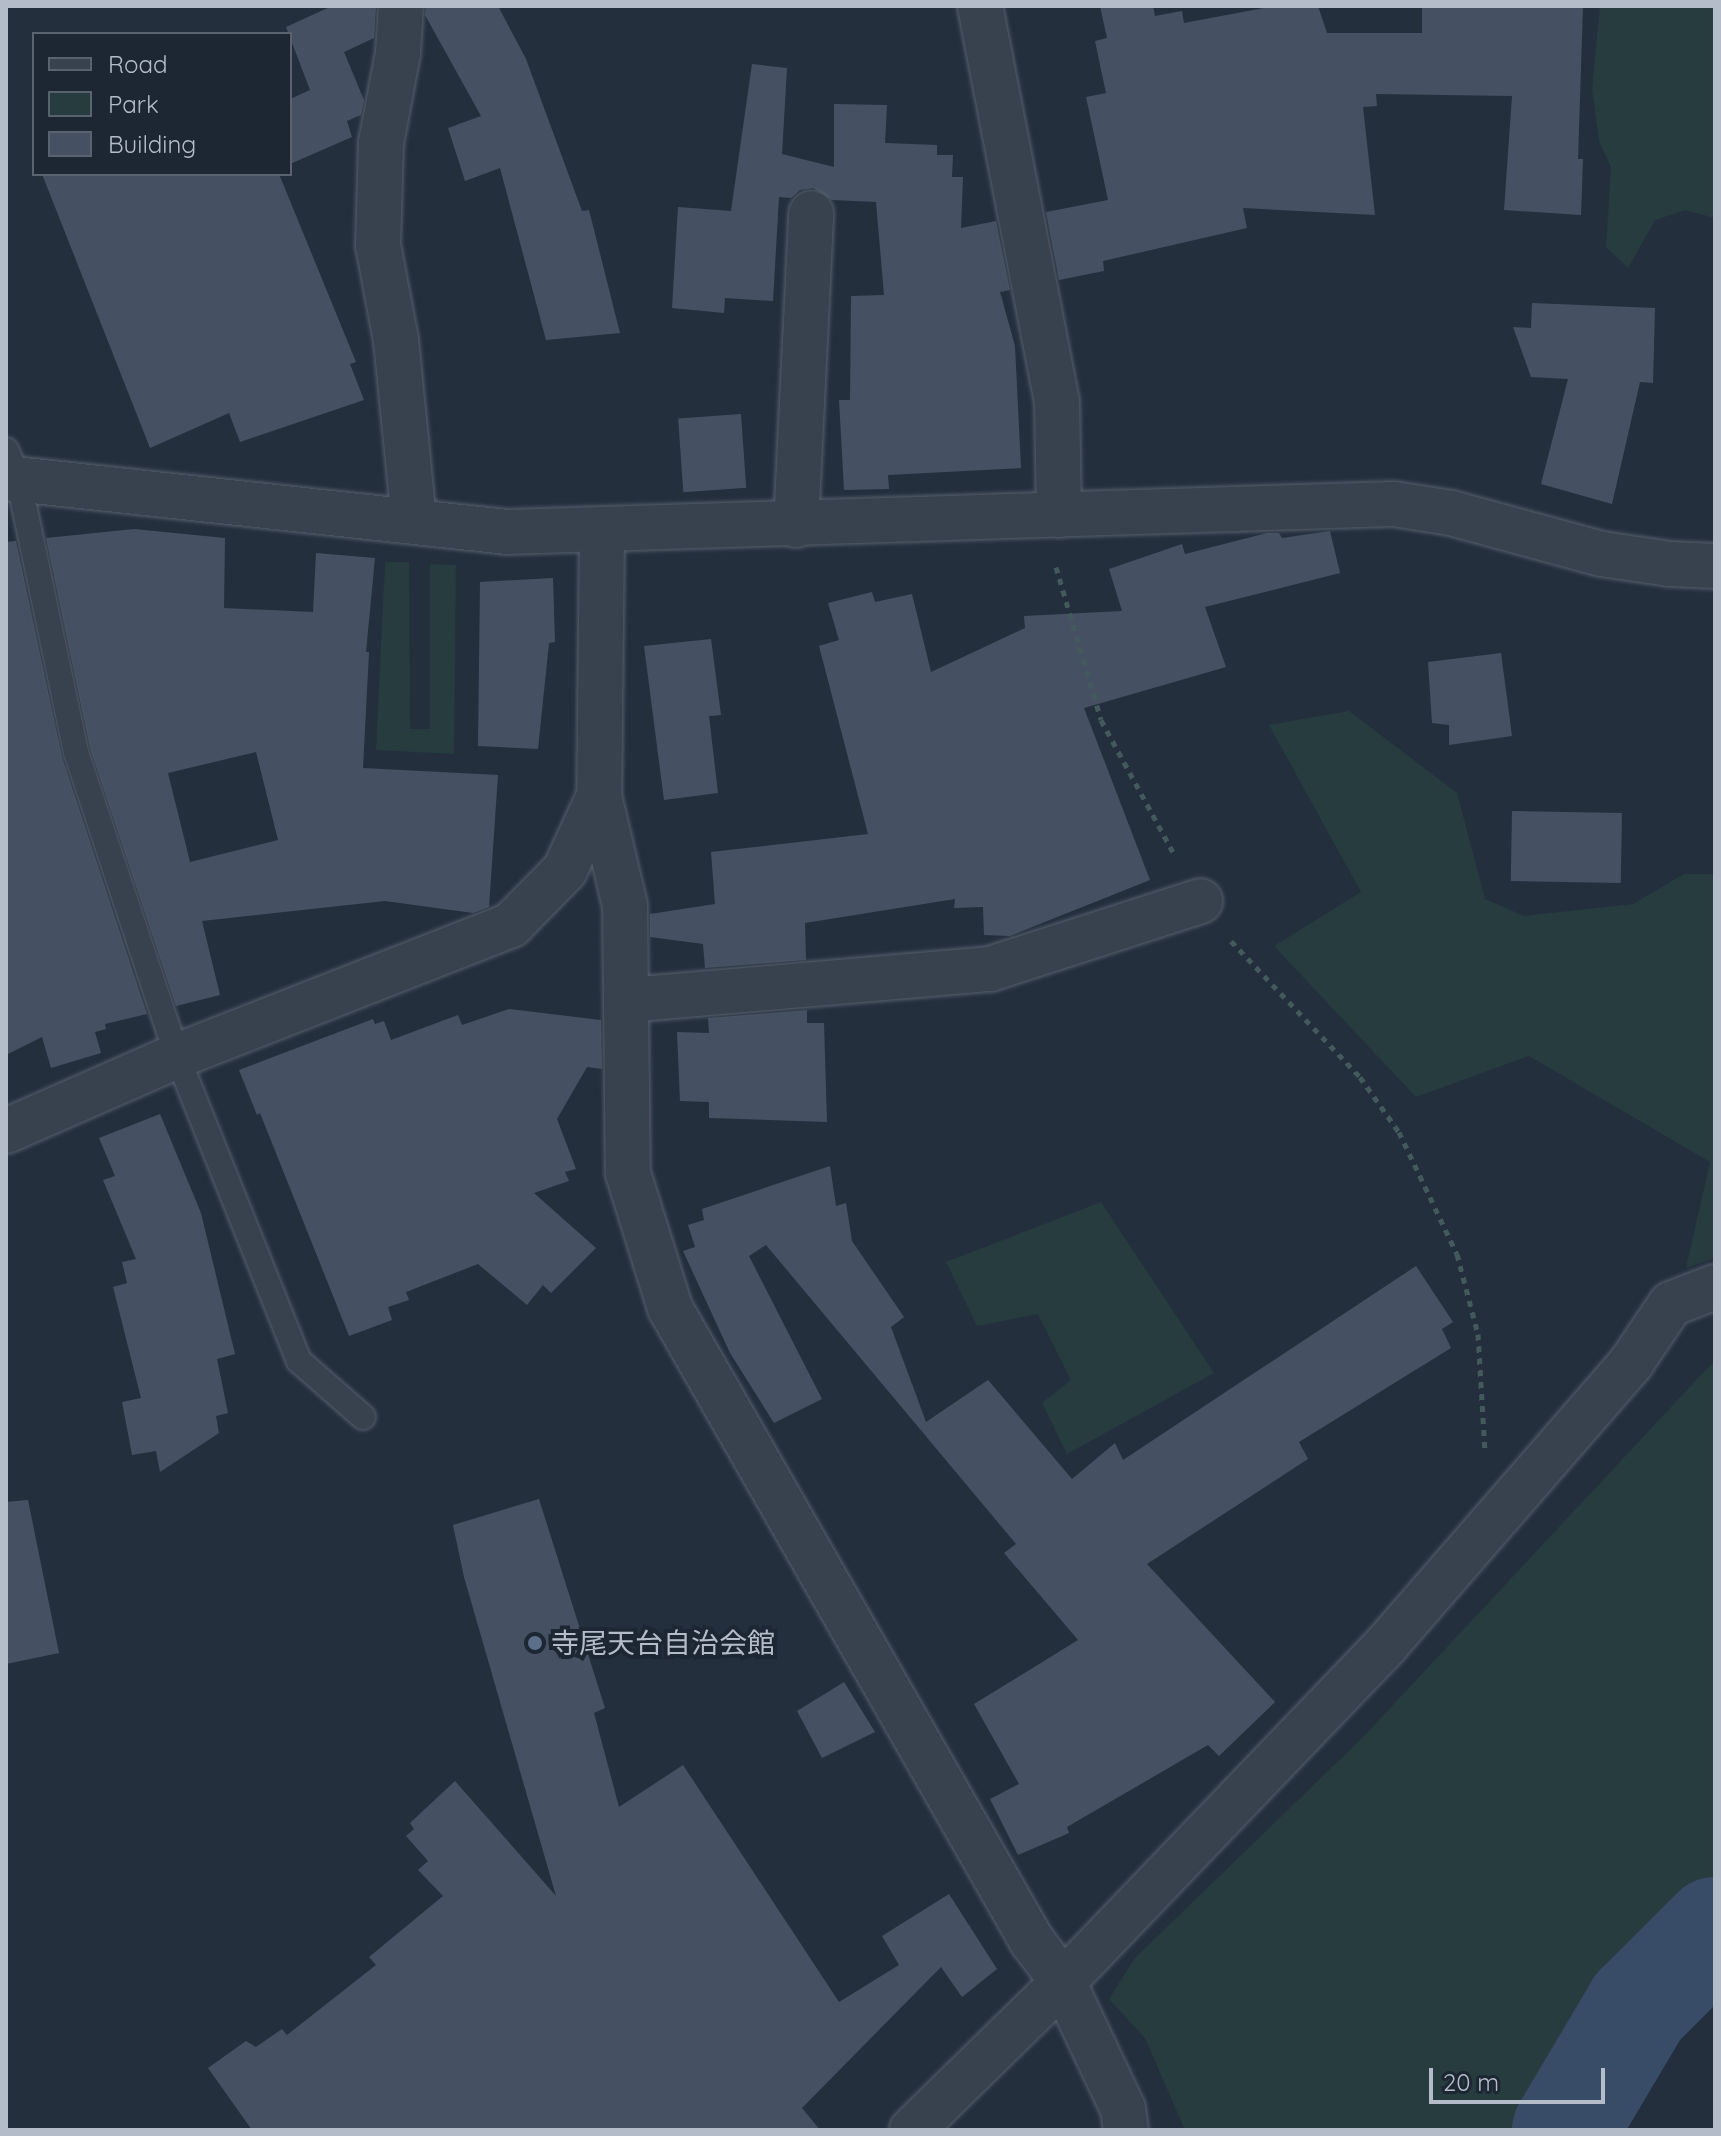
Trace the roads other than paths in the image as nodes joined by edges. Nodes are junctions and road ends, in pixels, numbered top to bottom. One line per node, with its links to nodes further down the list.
1 (401, 6): 6 (street)
2 (980, 6): 5 (street)
3 (811, 213): 7 (street)
4 (10, 469): 6 (street); 13 (lane)
5 (1050, 516): 7 (street); 9 (street)
6 (414, 521): 8 (street)
7 (796, 525): 8 (street)
8 (602, 530): 10 (street)
9 (1715, 566)
10 (599, 796): 12 (street); 13 (street)
11 (1200, 901): 12 (street)
12 (628, 1000): 17 (street)
13 (177, 1056): 14 (street); 16 (lane)
14 (6, 1131)
15 (1715, 1287): 17 (street)
16 (363, 1417)
17 (1063, 1982): 18 (street); 19 (street)
18 (912, 2130)
19 (1126, 2130)

